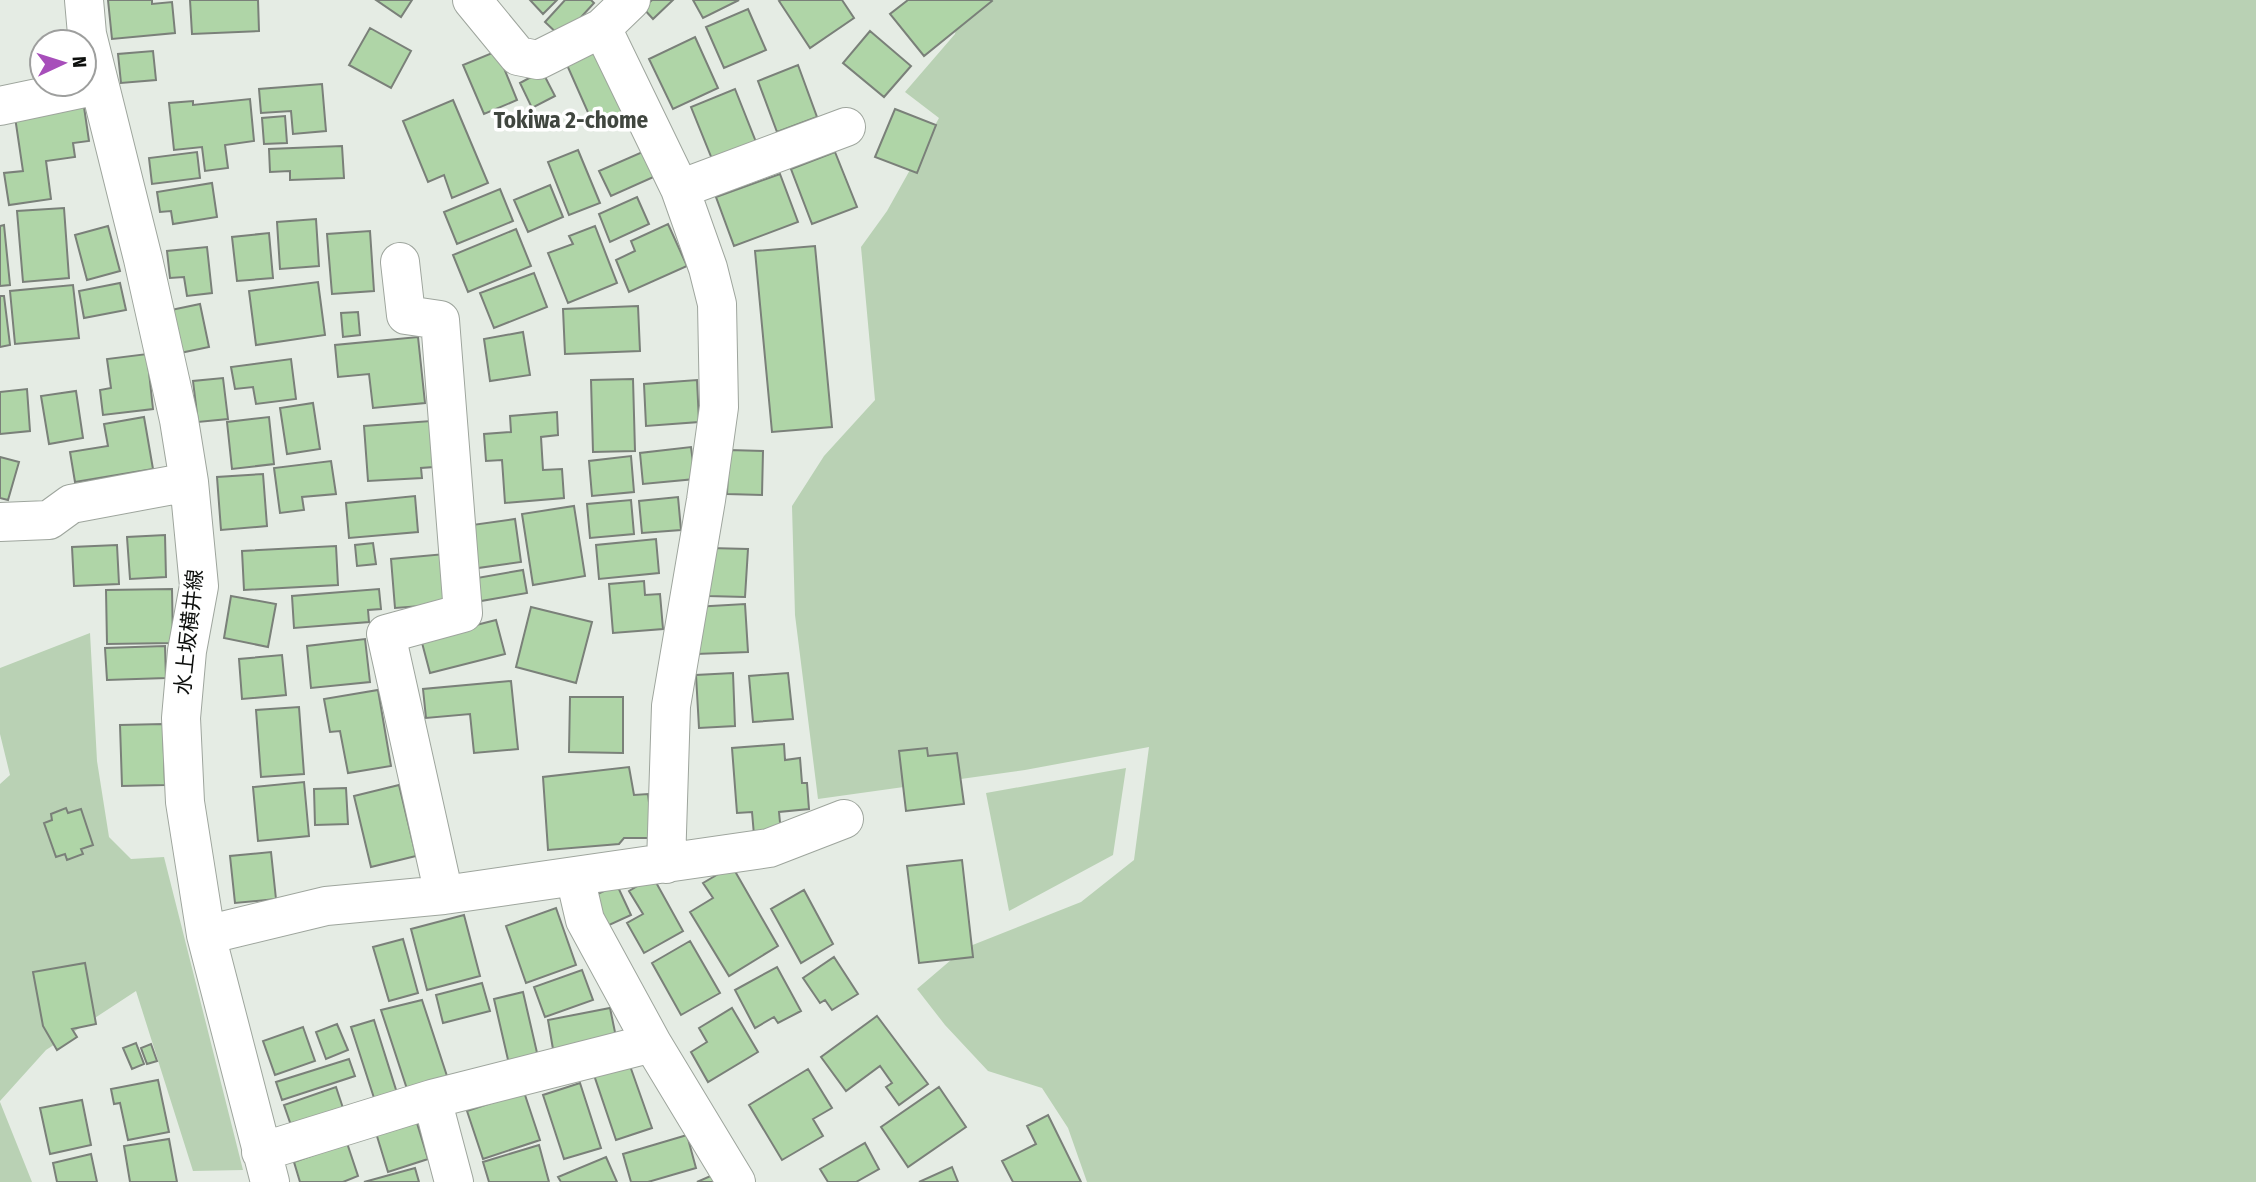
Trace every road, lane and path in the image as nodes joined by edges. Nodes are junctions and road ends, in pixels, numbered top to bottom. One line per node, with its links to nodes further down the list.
1 (84, 0): 5 (street, 水上坂横井線)
2 (472, 0): 4 (street)
3 (631, 0): 4 (street)
4 (602, 28): 8 (street)
5 (99, 85): 6 (street); 10 (street, 水上坂横井線)
6 (0, 106)
7 (846, 127): 8 (street)
8 (680, 189): 13 (street)
9 (400, 262): 15 (street)
10 (189, 482): 11 (street); 16 (street, 水上坂横井線)
11 (0, 522)
12 (844, 819): 13 (street)
13 (666, 864): 14 (street)
14 (575, 877): 15 (street); 17 (street)
15 (444, 895): 16 (street)
16 (206, 935): 19 (street, 水上坂横井線)
17 (652, 1043): 18 (street); 21 (street)
18 (432, 1099): 19 (street); 20 (street)
19 (265, 1167)
20 (454, 1182)
21 (736, 1182)

